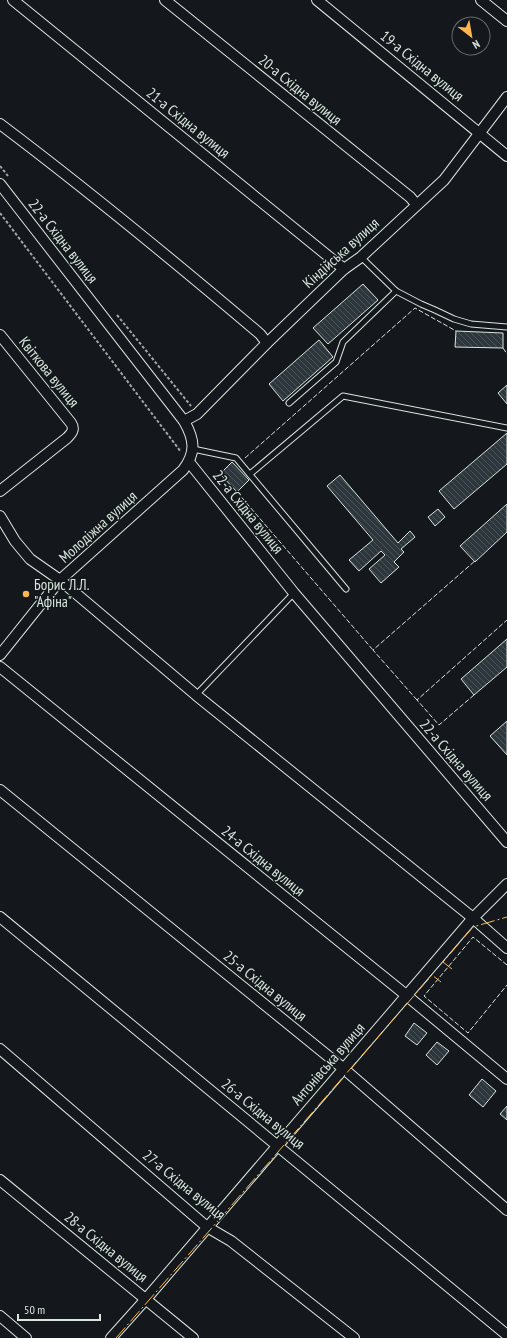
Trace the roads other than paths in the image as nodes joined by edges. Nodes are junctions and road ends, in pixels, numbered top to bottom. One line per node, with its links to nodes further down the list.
1 (13, 0): 13 (street, 21-а Східна вулиця)
2 (165, 0): 11 (street, 20-а Східна вулиця)
3 (317, 0): 8 (street, 19-а Східна вулиця)
4 (481, 0): 5 (street)
5 (507, 21)
6 (507, 97): 8 (street, Кіндійська вулиця)
7 (0, 124): 17 (street)
8 (480, 133): 9 (street, 19-а Східна вулиця); 11 (street, Кіндійська вулиця)
9 (507, 156)
10 (0, 184): 19 (street, 22-а Східна вулиця)
11 (416, 204): 12 (street, Кіндійська вулиця)
12 (361, 257): 13 (street, Кіндійська вулиця); 14 (lane)
13 (344, 269): 17 (street, Кіндійська вулиця)
14 (396, 291): 15 (lane); 18 (lane)
15 (507, 327)
16 (0, 335): 24 (street, Квіткова вулиця)
17 (267, 343): 19 (street, Кіндійська вулиця)
18 (289, 403)
19 (184, 422): 21 (street, 22-а Східна вулиця)
20 (507, 428): 23 (lane)
21 (193, 449): 22 (street); 23 (lane)
22 (189, 462): 26 (street, Молодіжна вулиця); 28 (street, 22-а Східна вулиця)
23 (250, 474): 27 (lane)
24 (0, 492)
25 (0, 516): 26 (street)
26 (60, 580): 29 (street, Молодіжна вулиця); 31 (street)
27 (346, 589)
28 (294, 593): 31 (lane); 33 (street, 22-а Східна вулиця)
29 (0, 655)
30 (0, 667): 38 (street, 24-а Східна вулиця)
31 (196, 695): 36 (street)
32 (0, 790): 40 (street, 25-а Східна вулиця)
33 (507, 842)
34 (507, 884): 36 (street, Антонівська вулиця)
35 (0, 917): 42 (street, 26-а Східна вулиця)
36 (473, 918): 37 (street); 38 (street, Антонівська вулиця)
37 (507, 948)
38 (406, 996): 40 (street, Антонівська вулиця); 41 (street, 24-а Східна вулиця)
39 (0, 1049): 45 (street, 27-а Східна вулиця)
40 (344, 1069): 42 (street, Антонівська вулиця); 44 (street, 25-а Східна вулиця)
41 (507, 1079)
42 (277, 1146): 45 (street, Антонівська вулиця); 48 (street, 26-а Східна вулиця)
43 (0, 1180): 46 (street, 28-а Східна вулиця)
44 (507, 1210)
45 (208, 1227): 46 (street, Антонівська вулиця); 52 (street, 27-а Східна вулиця)
46 (146, 1299): 50 (street, Антонівська вулиця); 51 (street, 28-а Східна вулиця)
47 (0, 1316): 49 (street)
48 (507, 1335)
49 (26, 1338)
50 (111, 1338)
51 (194, 1338)
52 (354, 1338)

